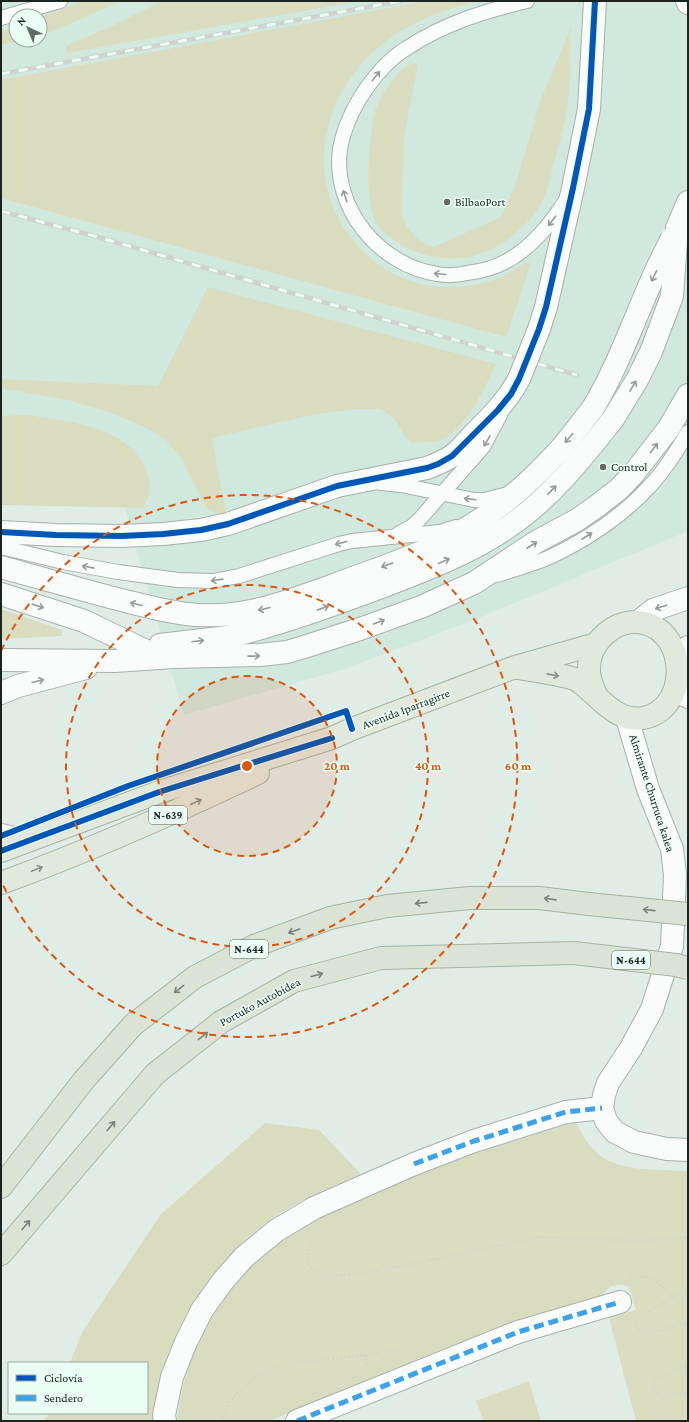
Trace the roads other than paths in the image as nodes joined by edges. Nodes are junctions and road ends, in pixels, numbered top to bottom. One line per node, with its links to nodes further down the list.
1 (60, 1): 4 (lane)
2 (527, 1): 5 (lane, one-way to 2)
3 (595, 4): 5 (street)
4 (1, 18)
5 (573, 188): 8 (street, bridge)
6 (688, 202): 7 (street)
7 (677, 228): 12 (street, one-way to 12, bridge); 24 (street, one-way to 7, bridge)
8 (515, 386): 11 (street); 13 (lane, one-way to 13)
9 (688, 395): 19 (street, one-way to 9)
10 (688, 432): 19 (lane, one-way to 10)
11 (358, 482): 13 (lane); 15 (street)
12 (521, 488): 13 (lane, one-way to 13); 14 (street)
13 (442, 494): 16 (lane)
14 (495, 508): 16 (lane); 18 (street, one-way to 18)
15 (1, 532)
16 (380, 538): 17 (lane, one-way to 17)
17 (1, 547)
18 (1, 567)
19 (474, 583): 26 (street, one-way to 19)
20 (1, 594): 24 (street, one-way to 24)
21 (688, 598): 22 (street, one-way to 22)
22 (638, 622): 23 (highway); 25 (highway)
23 (596, 644): 30 (highway, Avenida Iparragirre); 33 (highway)
24 (140, 648): 26 (street); 28 (street)
25 (686, 654): 32 (highway)
26 (173, 657): 29 (street)
27 (1, 660): 28 (street)
28 (48, 660): 29 (street)
29 (115, 661): 31 (street, one-way to 29)
30 (515, 667): 33 (highway, one-way to 33); 35 (highway, Avenida Iparragirre / N-639)
31 (1, 693)
32 (684, 695): 34 (highway)
33 (598, 698): 34 (highway)
34 (628, 718): 42 (street, Almirante Churruca kalea)
35 (332, 738): 37 (highway, Avenida Iparragirre / N-639); 39 (highway, N-639, one-way to 35)
36 (1, 835): 37 (street)
37 (39, 837): 38 (highway, Avenida Iparragirre / N-639)
38 (1, 851)
39 (1, 883)
40 (688, 914): 44 (highway, N-644, one-way to 44, bridge)
41 (688, 968): 45 (highway, Portuko Autobidea / N-644, one-way to 41, bridge)
42 (602, 1108): 43 (street); 47 (street)
43 (688, 1150)
44 (1, 1186)
45 (1, 1254)
46 (620, 1302): 48 (street)
47 (165, 1421)
48 (297, 1421)

